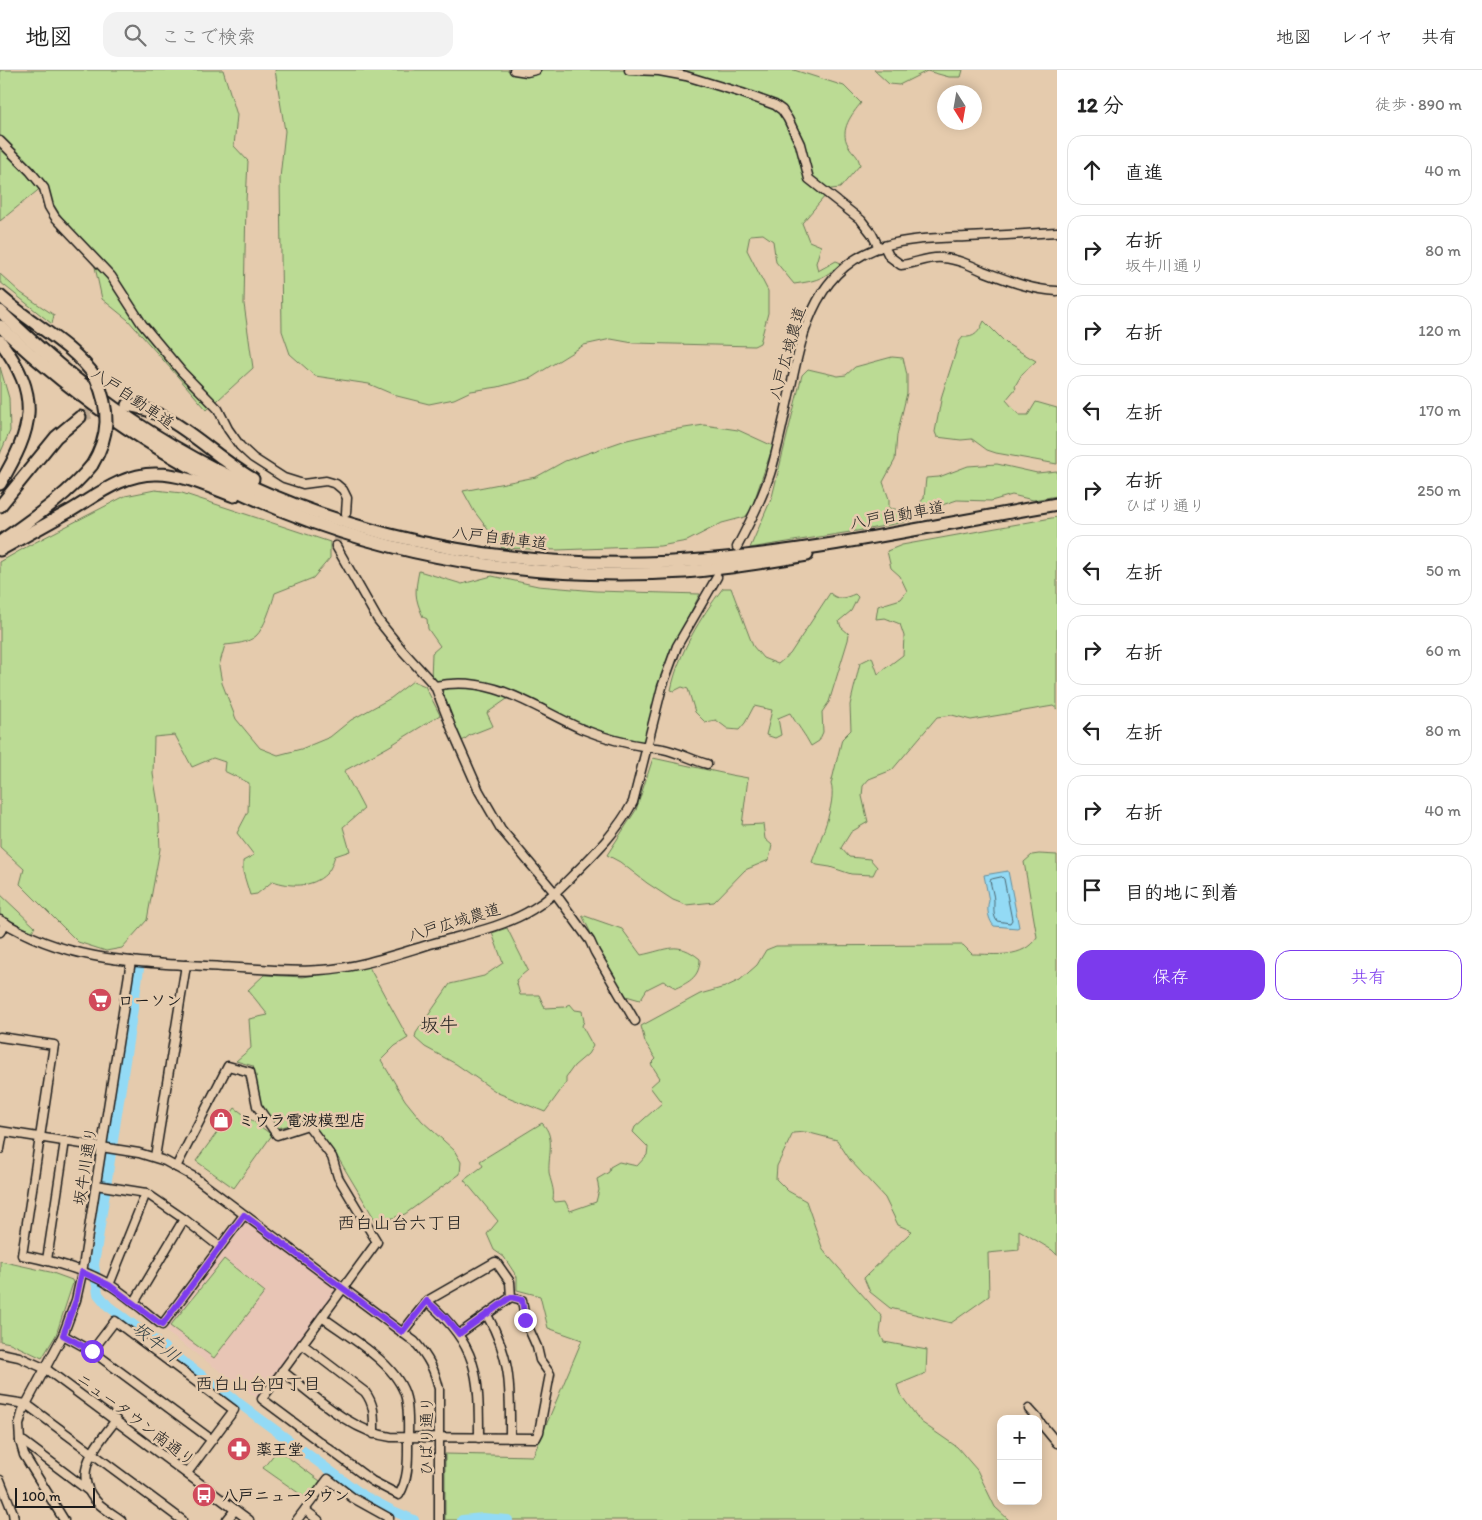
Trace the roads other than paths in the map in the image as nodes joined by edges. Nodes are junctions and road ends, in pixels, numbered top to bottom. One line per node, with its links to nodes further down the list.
1 (514, 70): 2 (street)
2 (536, 70)
3 (629, 70): 6 (street)
4 (0, 142): 18 (street)
5 (1057, 232): 6 (street, 八戸広域農道)
6 (881, 247): 7 (street); 23 (street, 八戸広域農道)
7 (1057, 291)
8 (0, 296): 21 (highway, bridge)
9 (0, 311): 19 (highway, 八戸自動車道)
10 (0, 326): 20 (highway, 八戸自動車道)
11 (0, 341): 14 (highway)
12 (128, 405): 19 (highway)
13 (80, 416): 16 (highway)
14 (0, 484)
15 (1057, 504): 19 (highway, 八戸自動車道)
16 (0, 506)
17 (1057, 509): 20 (highway, 八戸自動車道)
18 (346, 513)
19 (321, 514)
20 (320, 526): 24 (highway)
21 (0, 542)
22 (336, 546): 26 (street)
23 (737, 547)
24 (0, 550)
25 (718, 577): 27 (street, 八戸広域農道)
26 (435, 686): 27 (street); 29 (street)
27 (648, 747): 28 (street); 29 (street, 八戸広域農道)
28 (707, 764)
29 (555, 893): 33 (street, 八戸広域農道); 34 (street)
30 (3, 922): 31 (street); 32 (street, 八戸広域農道)
31 (0, 932)
32 (131, 961): 33 (street, 八戸広域農道); 39 (street, 坂牛川通り)
33 (186, 965): 41 (street)
34 (635, 1021)
35 (0, 1036): 37 (street)
36 (1, 1132): 37 (street, ひばり通り); 40 (street)
37 (40, 1137): 38 (street, ひばり通り); 48 (street)
38 (65, 1141): 39 (street, ひばり通り); 48 (street)
39 (104, 1147): 41 (street, ひばり通り); 43 (street, 坂牛川通り)
40 (0, 1149)
41 (155, 1158): 42 (street, ひばり通り)
42 (176, 1166): 45 (street, ひばり通り); 51 (street)
43 (98, 1185): 44 (street); 49 (street, 坂牛川通り)
44 (146, 1194): 46 (street); 50 (street)
45 (244, 1215): 47 (street); 51 (street, ひばり通り)
46 (184, 1219): 47 (street); 54 (street)
47 (220, 1247): 54 (street)
48 (47, 1260): 49 (street)
49 (82, 1272): 50 (street); 59 (street, 坂牛川通り)
50 (109, 1285): 54 (street)
51 (343, 1289): 56 (street); 57 (street, ひばり通り)
52 (511, 1297): 53 (street); 55 (street); 75 (street)
53 (427, 1301): 57 (street); 58 (street)
54 (134, 1303)
55 (487, 1315): 58 (street); 75 (street)
56 (322, 1317): 60 (street); 72 (street)
57 (402, 1332): 73 (street, ひばり通り)
58 (459, 1334): 74 (street)
59 (63, 1335): 61 (street); 63 (street, 坂牛川通り)
60 (302, 1344): 64 (street); 71 (street)
61 (92, 1351): 76 (street); 76 (street)
62 (0, 1353): 63 (street, ニュータウン南通り)
63 (46, 1369): 66 (street, 坂牛川通り); 69 (street, ニュータウン南通り)
64 (282, 1371): 71 (street); 72 (street)
65 (0, 1400): 66 (street)
66 (26, 1404): 77 (street, 坂牛川通り); 79 (street)
67 (1029, 1409): 68 (street)
68 (1034, 1415)
69 (116, 1420): 79 (street); 80 (street, ニュータウン南通り)
70 (1042, 1424): 78 (street)
71 (374, 1434): 72 (street)
72 (408, 1437): 73 (street)
73 (440, 1438): 74 (street); 85 (street, ひばり通り)
74 (479, 1438): 75 (street)
75 (510, 1438)
76 (212, 1440): 80 (street)
77 (20, 1441): 82 (street); 87 (street)
78 (1057, 1443)
79 (92, 1452): 82 (street); 89 (street)
80 (186, 1473): 83 (street, ニュータウン南通り)
81 (0, 1480): 86 (street)
82 (89, 1491): 88 (street)
83 (235, 1510): 90 (street); 91 (street, ニュータウン南通り)
84 (305, 1510): 92 (street); 93 (street); 94 (street)
85 (439, 1519)
86 (14, 1520)
87 (64, 1520)
88 (121, 1520)
89 (182, 1520)
90 (227, 1520)
91 (249, 1520)
92 (297, 1520)
93 (318, 1520)
94 (388, 1520)

